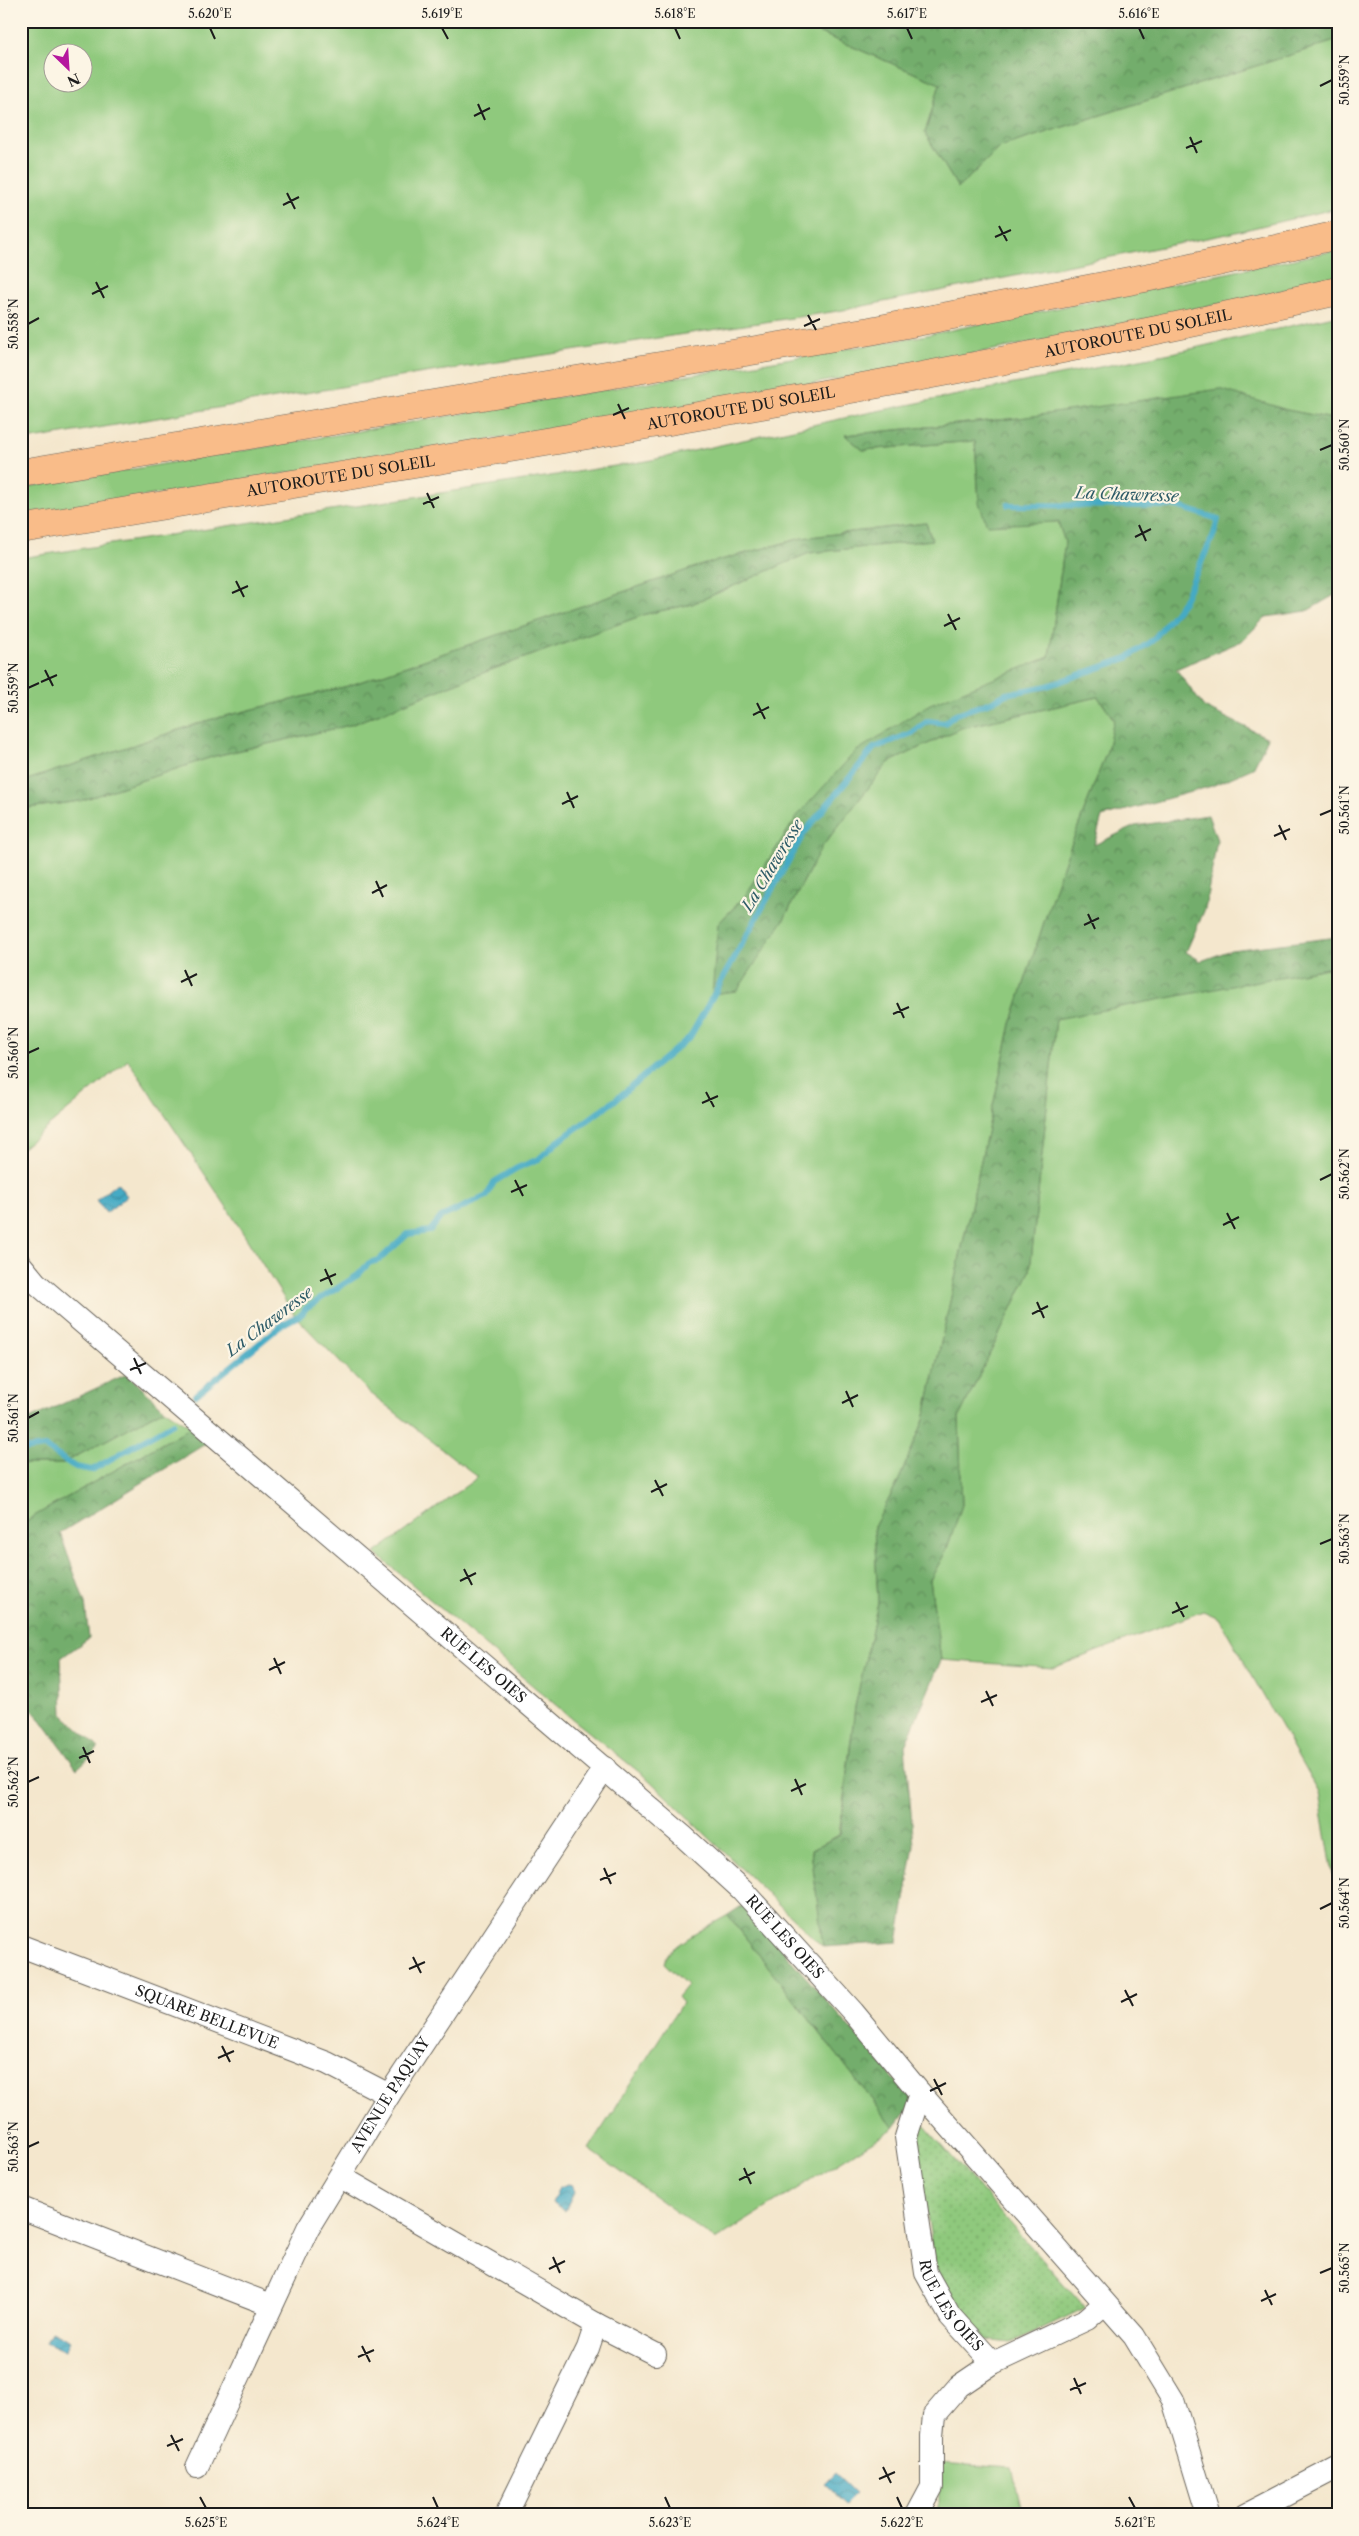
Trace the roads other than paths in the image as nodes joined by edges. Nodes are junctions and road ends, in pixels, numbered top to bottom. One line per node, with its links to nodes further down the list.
1 (1338, 236): 3 (highway)
2 (1338, 291): 4 (highway, AUTOROUTE DU SOLEIL)
3 (21, 473)
4 (21, 528)
5 (21, 1265): 6 (street, RUE LES OIES)
6 (604, 1768): 8 (street, RUE LES OIES); 9 (street, AVENUE PAQUAY)
7 (21, 1946): 9 (street, SQUARE BELLEVUE)
8 (920, 2092): 12 (street, RUE LES OIES); 16 (street, RUE LES OIES)
9 (389, 2095): 10 (street, AVENUE PAQUAY)
10 (341, 2177): 13 (street); 14 (street)
11 (21, 2208): 13 (street)
12 (1104, 2304): 16 (street, RUE LES OIES); 21 (street, RUE LES OIES)
13 (270, 2305): 17 (street)
14 (596, 2324): 15 (street); 19 (street)
15 (655, 2354)
16 (994, 2363): 20 (street, RUE LES OIES)
17 (196, 2467)
18 (1338, 2467): 22 (street)
19 (506, 2515)
20 (916, 2515)
21 (1208, 2515)
22 (1246, 2515)

